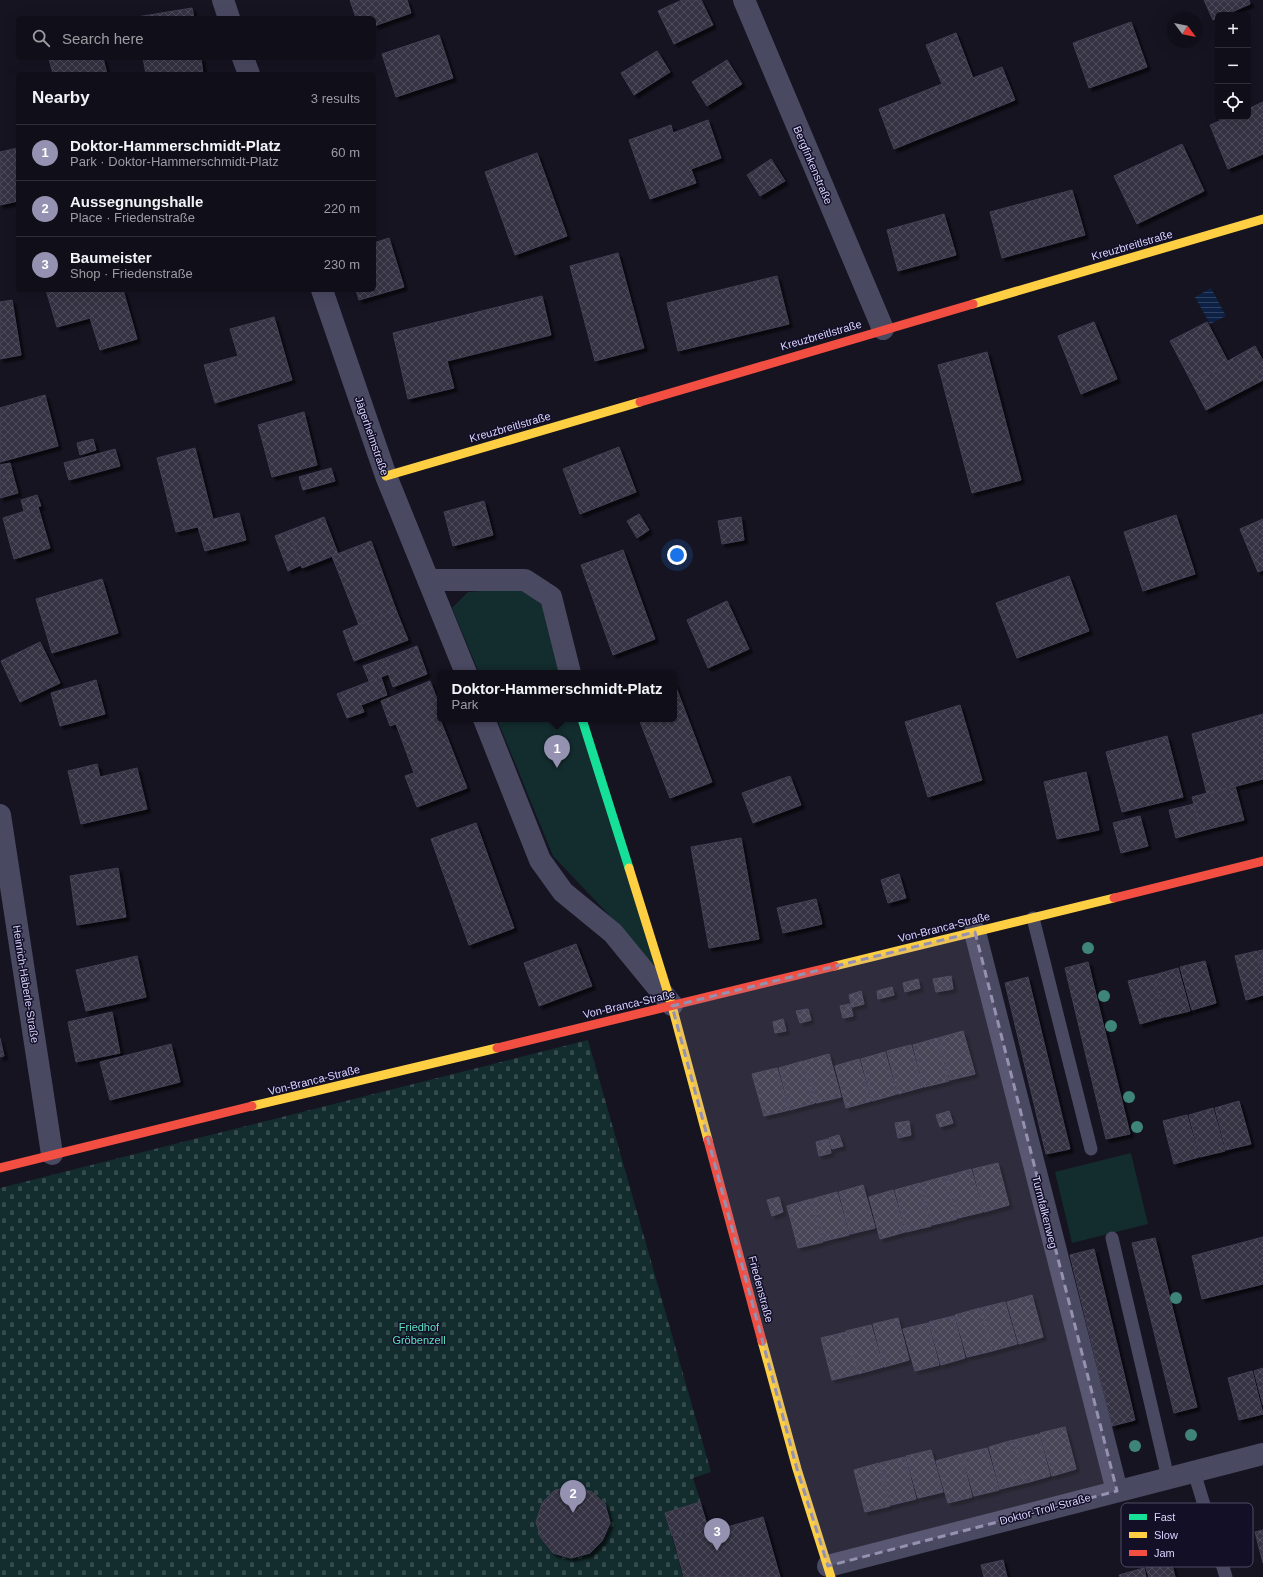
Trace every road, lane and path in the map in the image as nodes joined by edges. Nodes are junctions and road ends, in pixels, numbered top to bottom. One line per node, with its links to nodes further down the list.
1 (223, 0): 3 (street)
2 (744, 0): 8 (street, Bergfinkenstraße)
3 (228, 16)
4 (244, 60): 5 (street)
5 (248, 72)
6 (1263, 219): 8 (street, Kreuzbreitlstraße)
7 (323, 292): 9 (street, Jägerheimstraße)
8 (883, 330): 9 (street, Kreuzbreitlstraße)
9 (386, 476): 10 (street, Jägerheimstraße)
10 (428, 580): 11 (street, Jägerheimstraße); 12 (street)
11 (465, 670)
12 (569, 670)
13 (485, 722): 19 (street)
14 (583, 722): 19 (street, Friedenstraße)
15 (0, 815): 21 (street, Heinrich-Häberle-Straße)
16 (1263, 861): 17 (street, Von-Branca-Straße)
17 (1033, 918): 18 (street, Von-Branca-Straße); 20 (lane)
18 (974, 932): 19 (street, Von-Branca-Straße); 27 (street, Turmfalkenweg)
19 (672, 1006): 21 (street, Von-Branca-Straße); 30 (street, Friedenstraße)
20 (1091, 1149)
21 (52, 1154): 22 (street, Von-Branca-Straße)
22 (0, 1168)
23 (1112, 1238): 26 (lane)
24 (1263, 1454): 25 (street, Doktor-Troll-Straße)
25 (1194, 1472): 26 (street, Doktor-Troll-Straße); 28 (lane)
26 (1168, 1478): 27 (street, Doktor-Troll-Straße)
27 (1117, 1491): 30 (street, Doktor-Troll-Straße)
28 (1203, 1503)
29 (1223, 1567): 31 (lane)
30 (829, 1571)
31 (1226, 1577)

